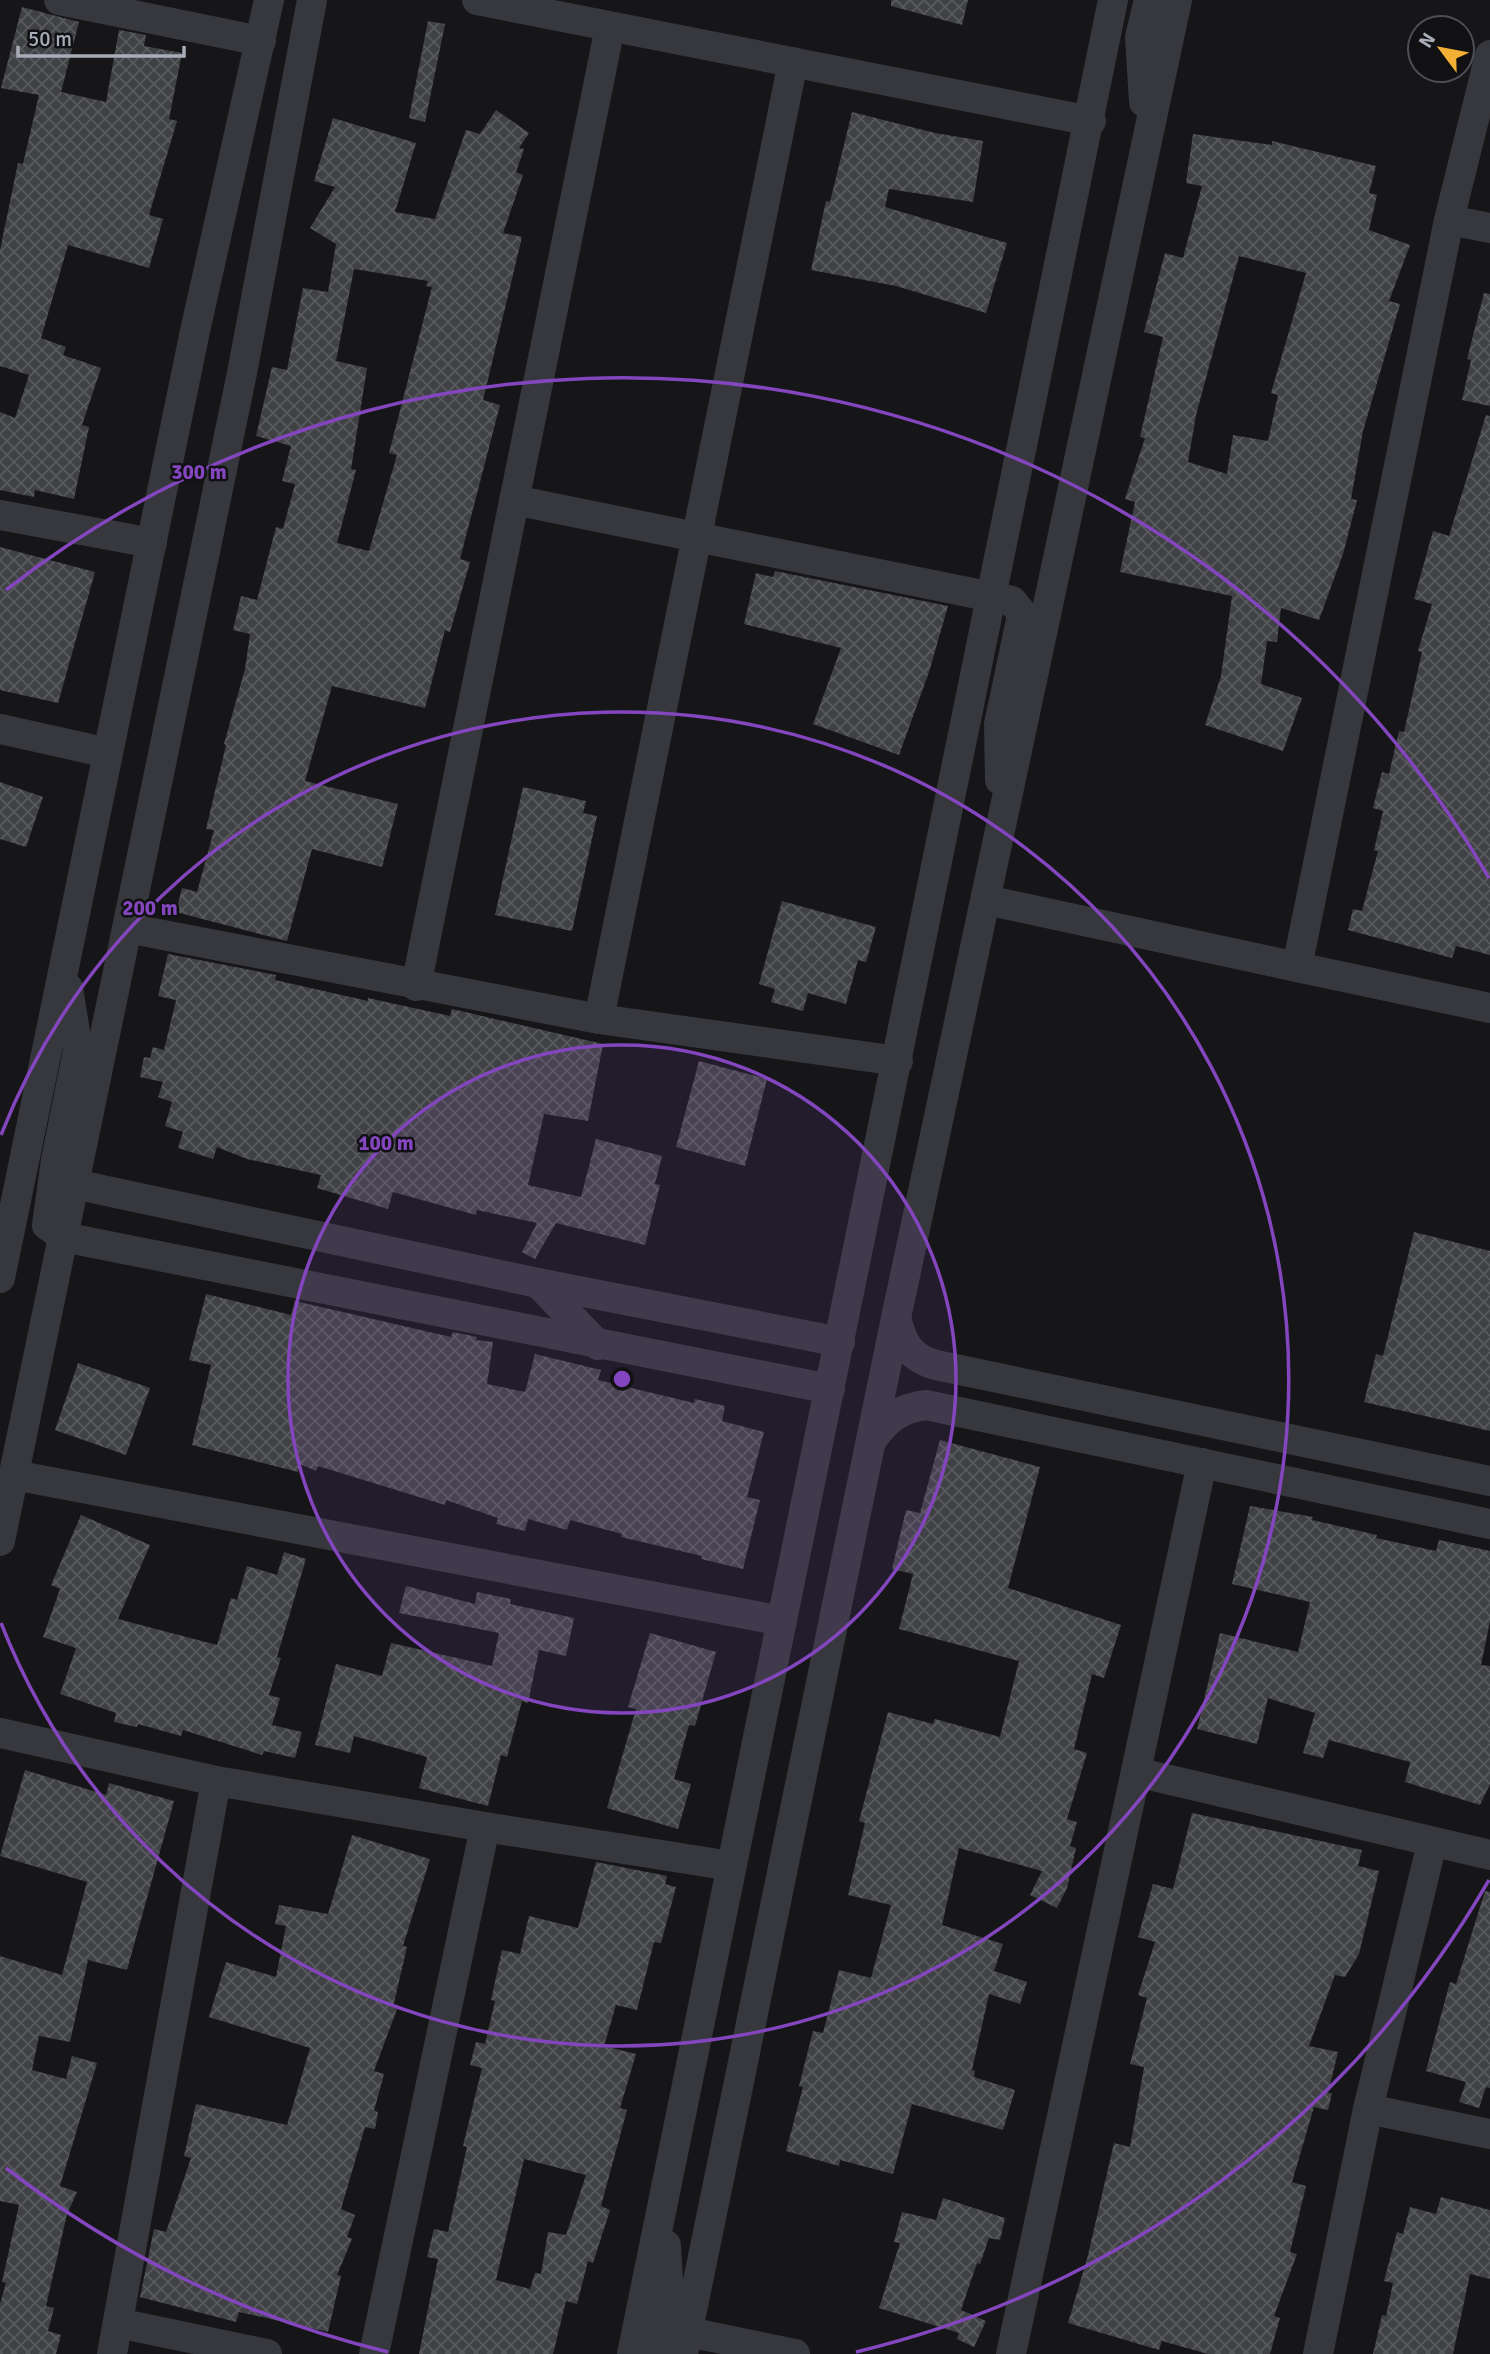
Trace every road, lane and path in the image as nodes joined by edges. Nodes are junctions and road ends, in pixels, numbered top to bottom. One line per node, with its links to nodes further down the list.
1 (59, 0): 9 (street)
2 (269, 0): 9 (street)
3 (312, 0): 25 (street)
4 (477, 0): 8 (street)
5 (1149, 0): 13 (street)
6 (1177, 0): 13 (street)
7 (1115, 6): 12 (street)
8 (610, 27): 11 (street); 16 (street)
9 (261, 41): 19 (street)
10 (1490, 55): 14 (street)
11 (793, 62): 12 (street); 18 (street)
12 (1091, 121): 20 (street)
13 (1147, 141): 23 (street)
14 (1449, 220): 15 (street); 27 (street)
15 (1490, 228)
16 (514, 500): 18 (street); 28 (street)
17 (0, 515): 19 (street)
18 (697, 536): 20 (street); 30 (street)
19 (152, 543): 22 (street)
20 (990, 597): 23 (street); 31 (street)
21 (0, 729): 22 (street)
22 (108, 753): 26 (street)
23 (1001, 828): 24 (street)
24 (986, 900): 27 (street); 37 (street)
25 (127, 928): 28 (street); 32 (street)
26 (65, 966): 33 (street); 34 (street)
27 (1297, 967): 29 (street)
28 (416, 986): 30 (street)
29 (1490, 1008)
30 (599, 1019): 31 (street)
31 (898, 1061): 38 (street)
32 (74, 1184): 34 (street); 36 (street)
33 (5, 1230): 35 (street)
34 (63, 1237): 39 (street); 45 (street)
35 (0, 1278)
36 (538, 1283): 38 (street); 39 (street)
37 (896, 1318): 40 (street); 43 (street)
38 (840, 1342): 41 (street)
39 (598, 1345): 41 (street)
40 (960, 1370): 42 (street); 46 (street)
41 (830, 1389): 49 (street)
42 (950, 1409): 43 (street); 44 (street)
43 (871, 1441): 61 (street)
44 (1202, 1463): 47 (street); 51 (street)
45 (14, 1475): 48 (street); 49 (street)
46 (1490, 1481)
47 (1490, 1524)
48 (0, 1541)
49 (782, 1621): 56 (street)
50 (0, 1733): 52 (street)
51 (1136, 1772): 54 (street); 68 (street)
52 (216, 1781): 53 (street); 60 (street)
53 (485, 1827): 56 (street); 64 (street)
54 (1432, 1843): 55 (street); 57 (street)
55 (1490, 1855)
56 (731, 1866): 59 (street)
57 (1368, 2109): 58 (street); 69 (street)
58 (1490, 2134)
59 (664, 2203): 65 (street); 66 (street)
60 (118, 2323): 62 (street); 63 (street)
61 (686, 2343): 67 (street)
62 (112, 2354)
63 (267, 2354)
64 (374, 2354)
65 (632, 2354)
66 (657, 2354)
67 (795, 2354)
68 (1011, 2354)
69 (1318, 2354)

